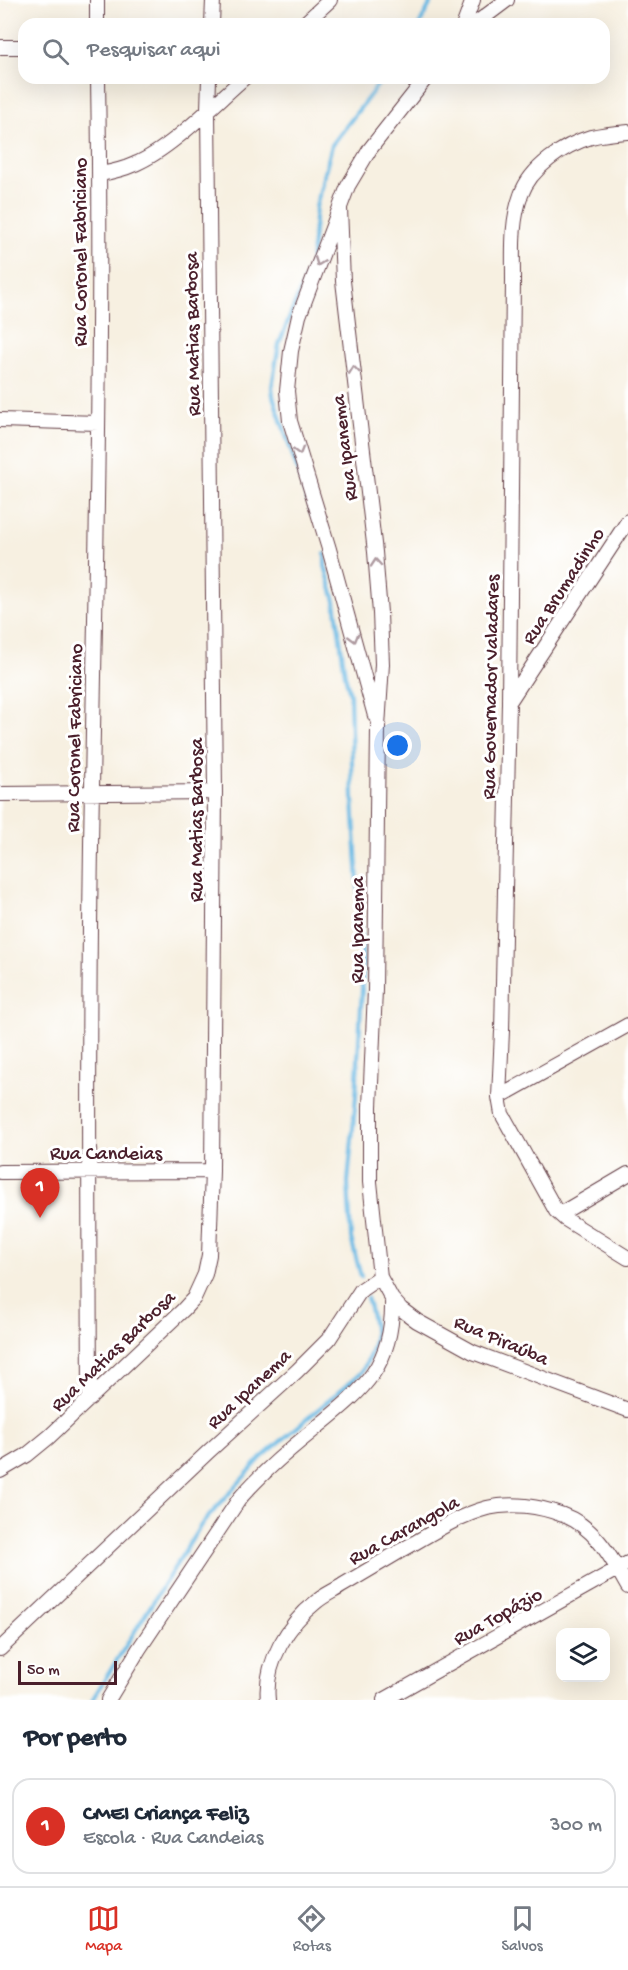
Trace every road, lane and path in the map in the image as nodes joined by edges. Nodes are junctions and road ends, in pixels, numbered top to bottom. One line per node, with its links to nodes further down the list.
1 (97, 0): 6 (street)
2 (213, 0): 7 (street)
3 (330, 0): 8 (street)
4 (472, 0): 9 (street)
5 (507, 0): 10 (street)
6 (97, 18)
7 (212, 18)
8 (310, 18)
9 (466, 18)
10 (483, 18)
11 (0, 47): 12 (street)
12 (18, 47)
13 (98, 84): 19 (street, Rua Coronel Fabriciano)
14 (209, 84): 17 (street, Rua Matias Barbosa)
15 (237, 84): 17 (street)
16 (421, 84): 20 (street, Rua Ipanema)
17 (208, 110): 19 (street); 26 (street, Rua Matias Barbosa)
18 (628, 132): 24 (street, Rua Governador Valadares)
19 (100, 174): 22 (street, Rua Coronel Fabriciano)
20 (340, 208): 25 (street, Rua Ipanema, one-way to 20); 25 (street, one-way to 25)
21 (0, 420): 22 (street)
22 (98, 423): 27 (street, Rua Coronel Fabriciano)
23 (628, 521): 24 (street, Rua Brumadinho)
24 (509, 702): 30 (street, Rua Governador Valadares)
25 (378, 727): 37 (street, Rua Ipanema)
26 (215, 792): 27 (street); 31 (street, Rua Matias Barbosa)
27 (92, 793): 28 (street); 33 (street, Rua Coronel Fabriciano)
28 (0, 794)
29 (628, 1026): 30 (street)
30 (499, 1097): 35 (street, Rua Governador Valadares)
31 (212, 1171): 33 (street, Rua Candeias); 39 (street, Rua Matias Barbosa)
32 (0, 1172): 33 (street, Rua Candeias)
33 (89, 1172): 39 (street, Rua Coronel Fabriciano)
34 (628, 1174): 35 (street)
35 (560, 1214): 36 (street, Rua Governador Valadares)
36 (628, 1258)
37 (380, 1277): 38 (street, Rua Piraúba); 44 (street, Rua Ipanema)
38 (392, 1299): 40 (street, Rua Piraúba); 46 (street)
39 (90, 1399): 41 (street, Rua Matias Barbosa)
40 (628, 1410)
41 (0, 1471)
42 (623, 1566): 43 (street, Rua Carangola); 47 (street, Rua Carangola); 48 (street, Rua Topázio)
43 (628, 1587)
44 (6, 1639): 45 (street, Rua Ipanema)
45 (0, 1650)
46 (108, 1700)
47 (268, 1700)
48 (384, 1700)

